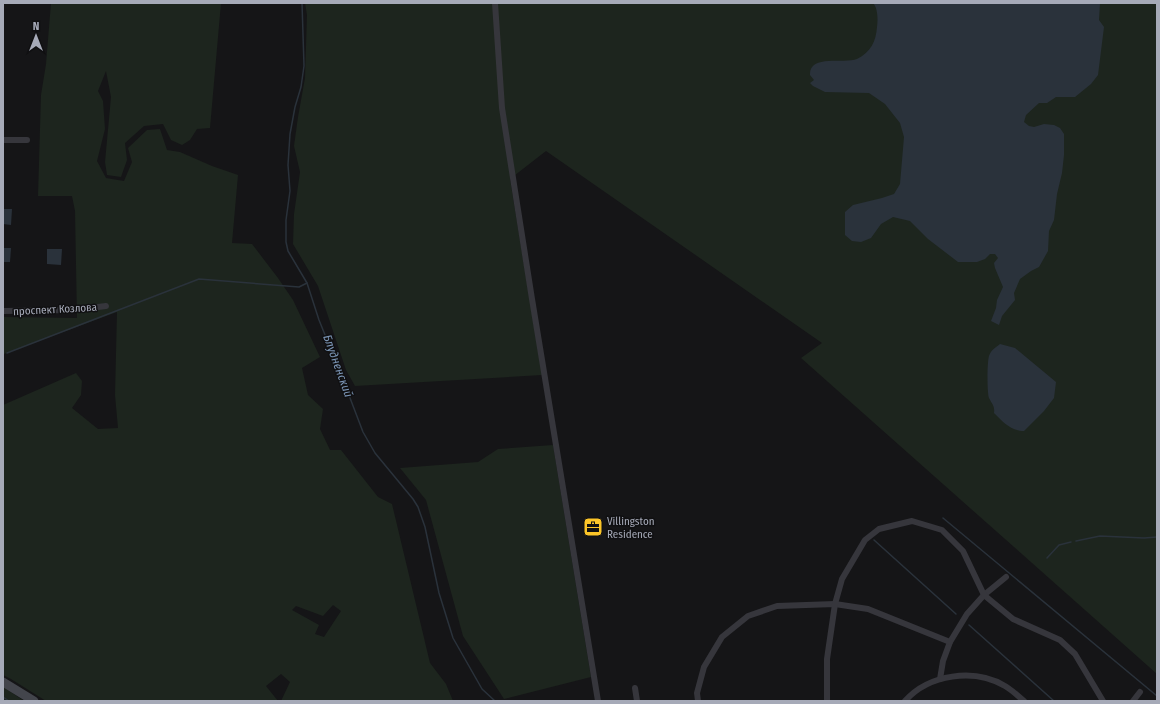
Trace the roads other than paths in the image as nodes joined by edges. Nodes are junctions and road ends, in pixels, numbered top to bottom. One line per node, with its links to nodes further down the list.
1 (496, 3): 15 (street)
2 (3, 140): 3 (street)
3 (27, 140)
4 (106, 306): 5 (street, проспект Козлова)
5 (3, 311)
6 (1006, 577): 7 (street)
7 (984, 595): 8 (street); 9 (street); 21 (street)
8 (835, 604): 9 (street); 17 (street); 18 (street)
9 (950, 642): 10 (street)
10 (940, 679): 19 (street); 20 (street)
11 (3, 682): 14 (street)
12 (635, 688): 16 (street)
13 (1140, 692): 22 (street)
14 (34, 701)
15 (598, 701)
16 (637, 701)
17 (698, 701)
18 (826, 701)
19 (906, 701)
20 (1024, 701)
21 (1103, 701)
22 (1133, 701)

